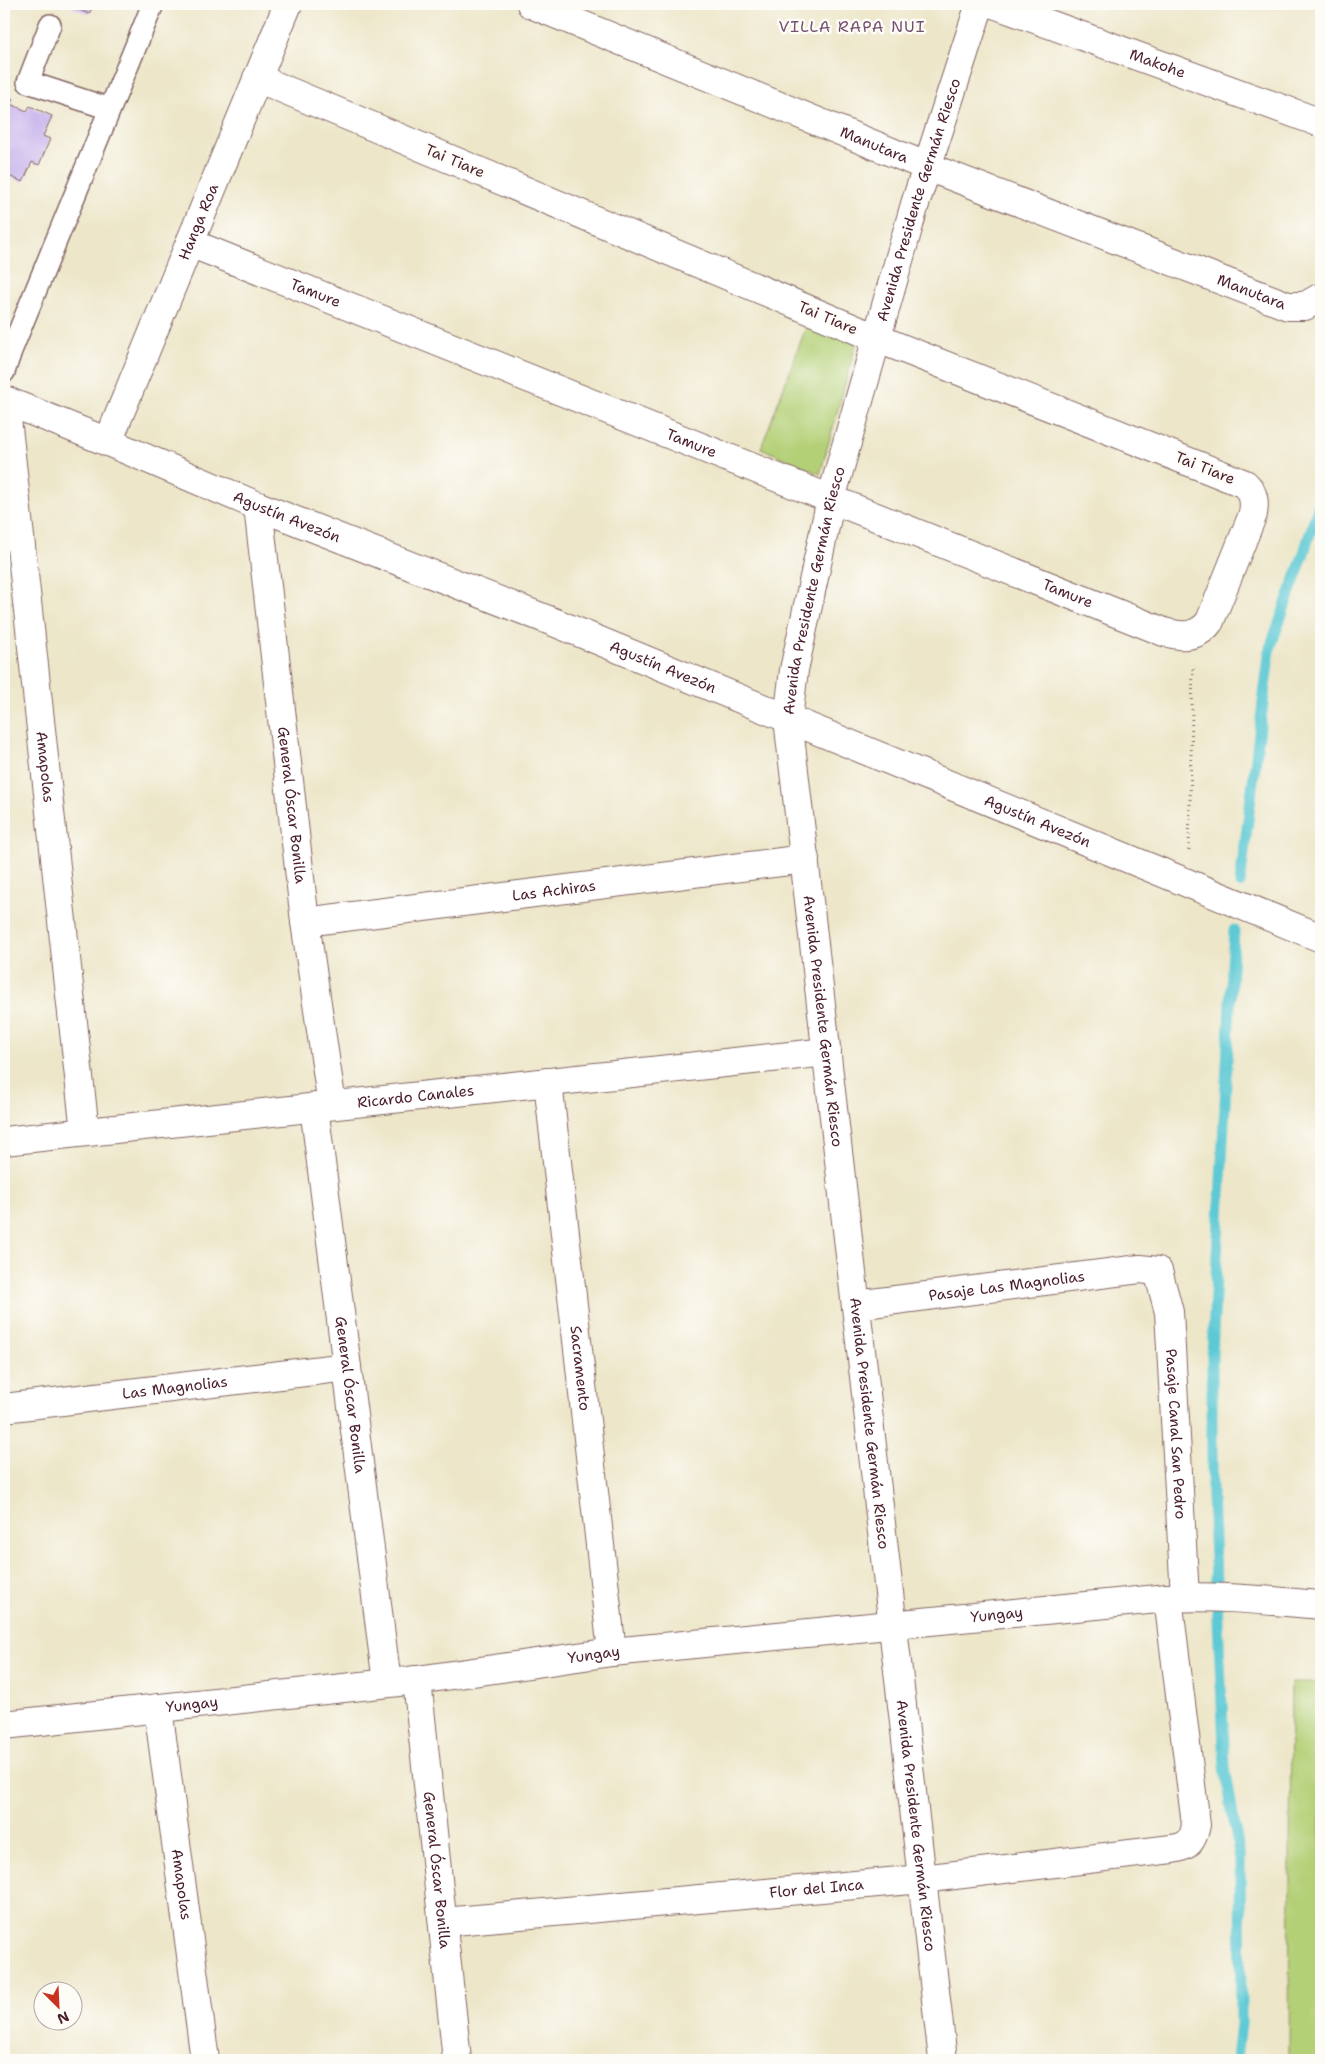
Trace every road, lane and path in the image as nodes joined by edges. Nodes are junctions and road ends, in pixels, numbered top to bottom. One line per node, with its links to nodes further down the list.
1 (153, 4): 8 (lane)
2 (288, 4): 7 (street, Hanga Roa)
3 (531, 4): 10 (street, Manutara)
4 (980, 4): 10 (street, Avenida Presidente Germán Riesco)
5 (994, 4): 9 (street, Makohe)
6 (50, 25): 8 (lane)
7 (257, 78): 11 (street, Hanga Roa); 13 (street, Tai Tiare)
8 (110, 109): 14 (lane)
9 (1321, 122)
10 (928, 167): 12 (street, Manutara); 13 (street, Avenida Presidente Germán Riesco)
11 (190, 243): 16 (street, Hanga Roa); 17 (street, Tamure)
12 (1313, 301)
13 (876, 338): 17 (street, Avenida Presidente Germán Riesco); 19 (street, Tai Tiare)
14 (4, 372)
15 (5, 400): 16 (street, Agustín Avezón); 28 (street, Amapolas)
16 (108, 442): 18 (street, Agustín Avezón)
17 (831, 499): 19 (street, Tamure); 20 (street, Avenida Presidente Germán Riesco)
18 (258, 506): 20 (street, Agustín Avezón); 23 (street, General Óscar Bonilla)
19 (1194, 635): 22 (path)
20 (788, 719): 21 (street, Avenida Presidente Germán Riesco); 22 (street, Agustín Avezón)
21 (805, 859): 23 (street, Las Achiras); 25 (street, Avenida Presidente Germán Riesco)
22 (1188, 882): 24 (street, Agustín Avezón)
23 (305, 922): 27 (street, General Óscar Bonilla)
24 (1321, 938)
25 (827, 1052): 26 (street, Ricardo Canales); 31 (street, Avenida Presidente Germán Riesco)
26 (548, 1082): 27 (street, Ricardo Canales); 37 (street, Sacramento)
27 (323, 1106): 28 (street, Ricardo Canales); 32 (street, General Óscar Bonilla)
28 (85, 1132): 29 (street, Ricardo Canales)
29 (4, 1141)
30 (1158, 1271): 31 (street, Pasaje Las Magnolias); 34 (street, Pasaje Canal San Pedro)
31 (856, 1305): 36 (street, Avenida Presidente Germán Riesco)
32 (347, 1367): 33 (street, Las Magnolias); 39 (street, General Óscar Bonilla)
33 (4, 1408)
34 (1176, 1597): 35 (street, Yungay); 36 (street, Yungay); 42 (street, Pasaje Canal San Pedro)
35 (1321, 1605)
36 (892, 1624): 37 (street, Yungay); 43 (street, Avenida Presidente Germán Riesco)
37 (612, 1652): 38 (street, Yungay)
38 (417, 1680): 39 (street, Yungay); 44 (street, General Óscar Bonilla)
39 (387, 1683): 40 (street, Yungay)
40 (158, 1708): 41 (street, Yungay); 45 (street, Amapolas)
41 (4, 1725)
42 (1189, 1844): 43 (street, Flor del Inca)
43 (922, 1879): 44 (street, Flor del Inca); 47 (street, Avenida Presidente Germán Riesco)
44 (443, 1922): 46 (street, General Óscar Bonilla)
45 (205, 2060)
46 (457, 2060)
47 (943, 2060)

